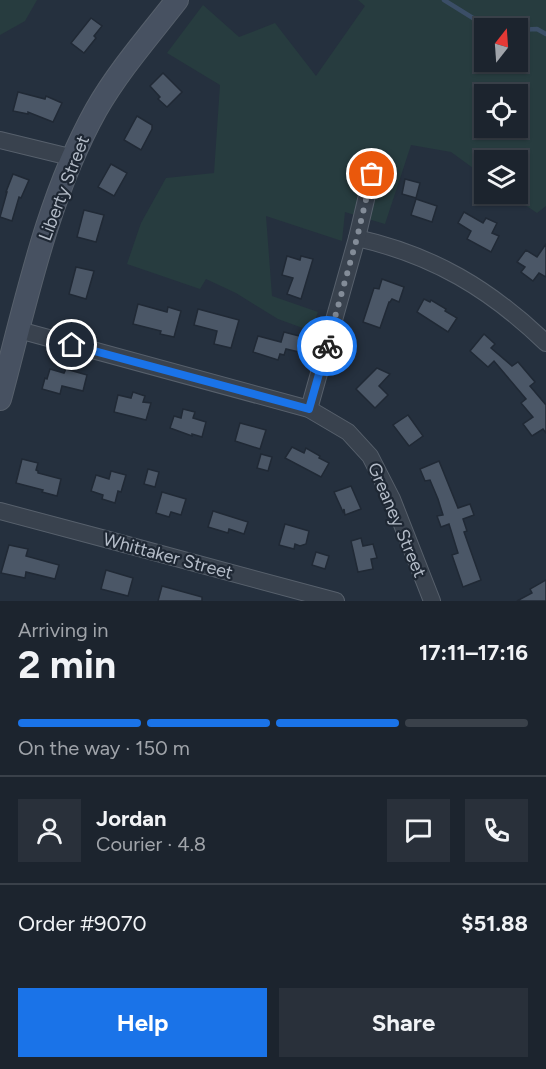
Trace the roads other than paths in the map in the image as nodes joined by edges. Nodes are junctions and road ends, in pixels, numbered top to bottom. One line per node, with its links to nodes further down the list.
1 (177, 0): 3 (main road, Liberty Street)
2 (0, 140): 3 (street)
3 (74, 158): 6 (main road, Liberty Street)
4 (372, 174): 5 (street)
5 (357, 238): 7 (street); 9 (street)
6 (18, 330): 8 (main road, Liberty Street); 9 (street, Greaney Street)
7 (546, 343)
8 (1, 388)
9 (309, 409): 12 (street, Greaney Street)
10 (0, 511): 11 (street, Whittaker Street)
11 (336, 601)
12 (432, 601)

